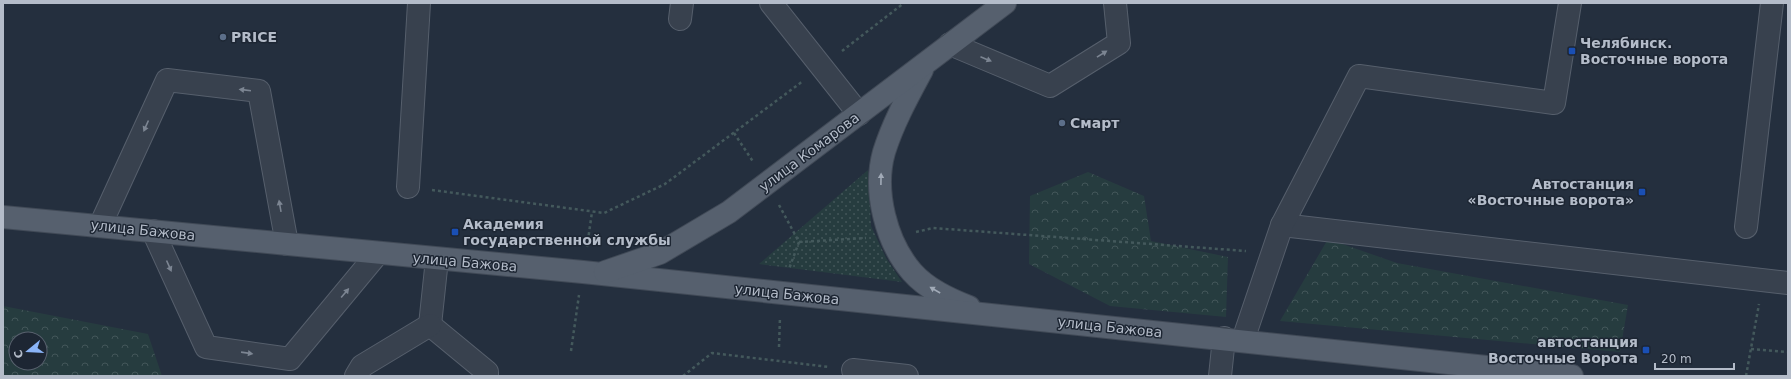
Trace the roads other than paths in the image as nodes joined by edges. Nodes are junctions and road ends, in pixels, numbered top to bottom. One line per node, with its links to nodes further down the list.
1 (419, 3): 10 (street)
2 (771, 3): 9 (street)
3 (1005, 3): 7 (main road, улица Комарова)
4 (1115, 3): 7 (street, one-way to 4)
5 (1570, 3): 12 (street)
6 (1772, 3): 14 (street)
7 (950, 44): 8 (main road, улица Комарова)
8 (926, 63): 9 (main road, улица Комарова); 21 (main road, one-way to 8)
9 (859, 114): 19 (main road, улица Комарова)
10 (408, 186)
11 (3, 217): 13 (main road, улица Бажова)
12 (1282, 225): 20 (street); 23 (street)
13 (100, 226): 15 (main road, улица Бажова); 16 (street, one-way to 13)
14 (1746, 227)
15 (153, 231): 16 (main road, улица Бажова); 17 (street, one-way to 17)
16 (287, 244): 17 (main road, улица Бажова)
17 (378, 253): 18 (main road, улица Бажова)
18 (437, 259): 19 (main road, улица Бажова); 22 (street)
19 (598, 274): 21 (main road, улица Бажова)
20 (1788, 283)
21 (983, 314): 23 (main road, улица Бажова)
22 (430, 325): 25 (street); 26 (street)
23 (1233, 339): 28 (street); 29 (main road, улица Бажова)
24 (853, 370): 27 (street)
25 (356, 376)
26 (487, 376)
27 (907, 376)
28 (1220, 376)
29 (1572, 376)

